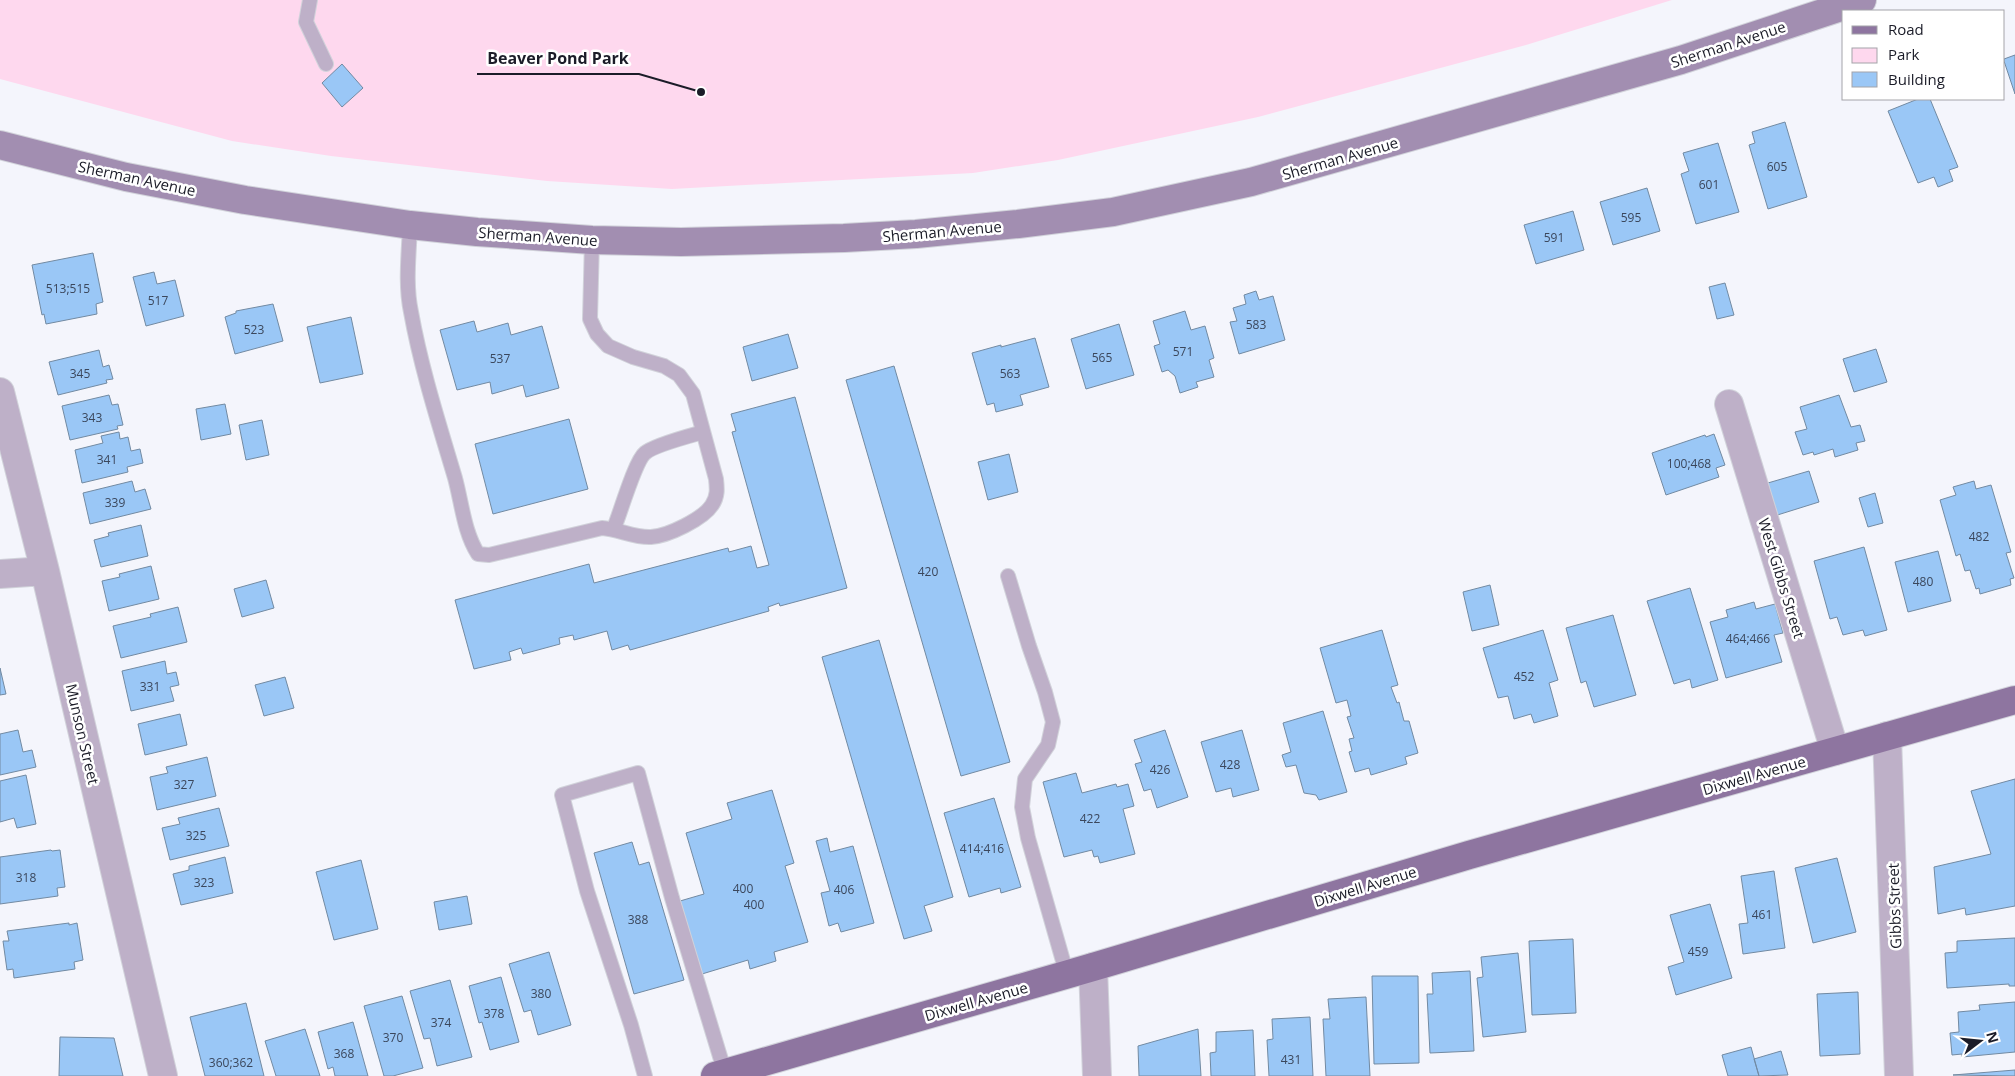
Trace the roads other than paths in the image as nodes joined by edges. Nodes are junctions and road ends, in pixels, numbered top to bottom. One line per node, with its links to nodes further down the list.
1 (310, 0): 3 (lane)
2 (1862, 0): 6 (main road, Sherman Avenue)
3 (326, 64)
4 (0, 145): 5 (main road, Sherman Avenue)
5 (410, 225): 6 (main road, Sherman Avenue); 10 (lane)
6 (592, 240): 9 (lane)
7 (0, 392): 11 (street, Munson Street)
8 (1729, 404): 16 (street, West Gibbs Street)
9 (703, 432): 10 (lane); 10 (lane)
10 (614, 528)
11 (45, 571): 12 (street); 20 (street, Munson Street)
12 (0, 574)
13 (1008, 576): 18 (lane)
14 (2015, 700): 15 (main road, Dixwell Avenue)
15 (1887, 736): 16 (main road, Dixwell Avenue); 23 (street, Gibbs Street)
16 (1835, 752): 17 (main road, Dixwell Avenue)
17 (1093, 967): 18 (main road, Dixwell Avenue); 22 (street)
18 (1067, 975): 19 (main road, Dixwell Avenue)
19 (720, 1074): 21 (lane)
20 (163, 1076)
21 (645, 1076)
22 (1098, 1076)
23 (1899, 1076)

